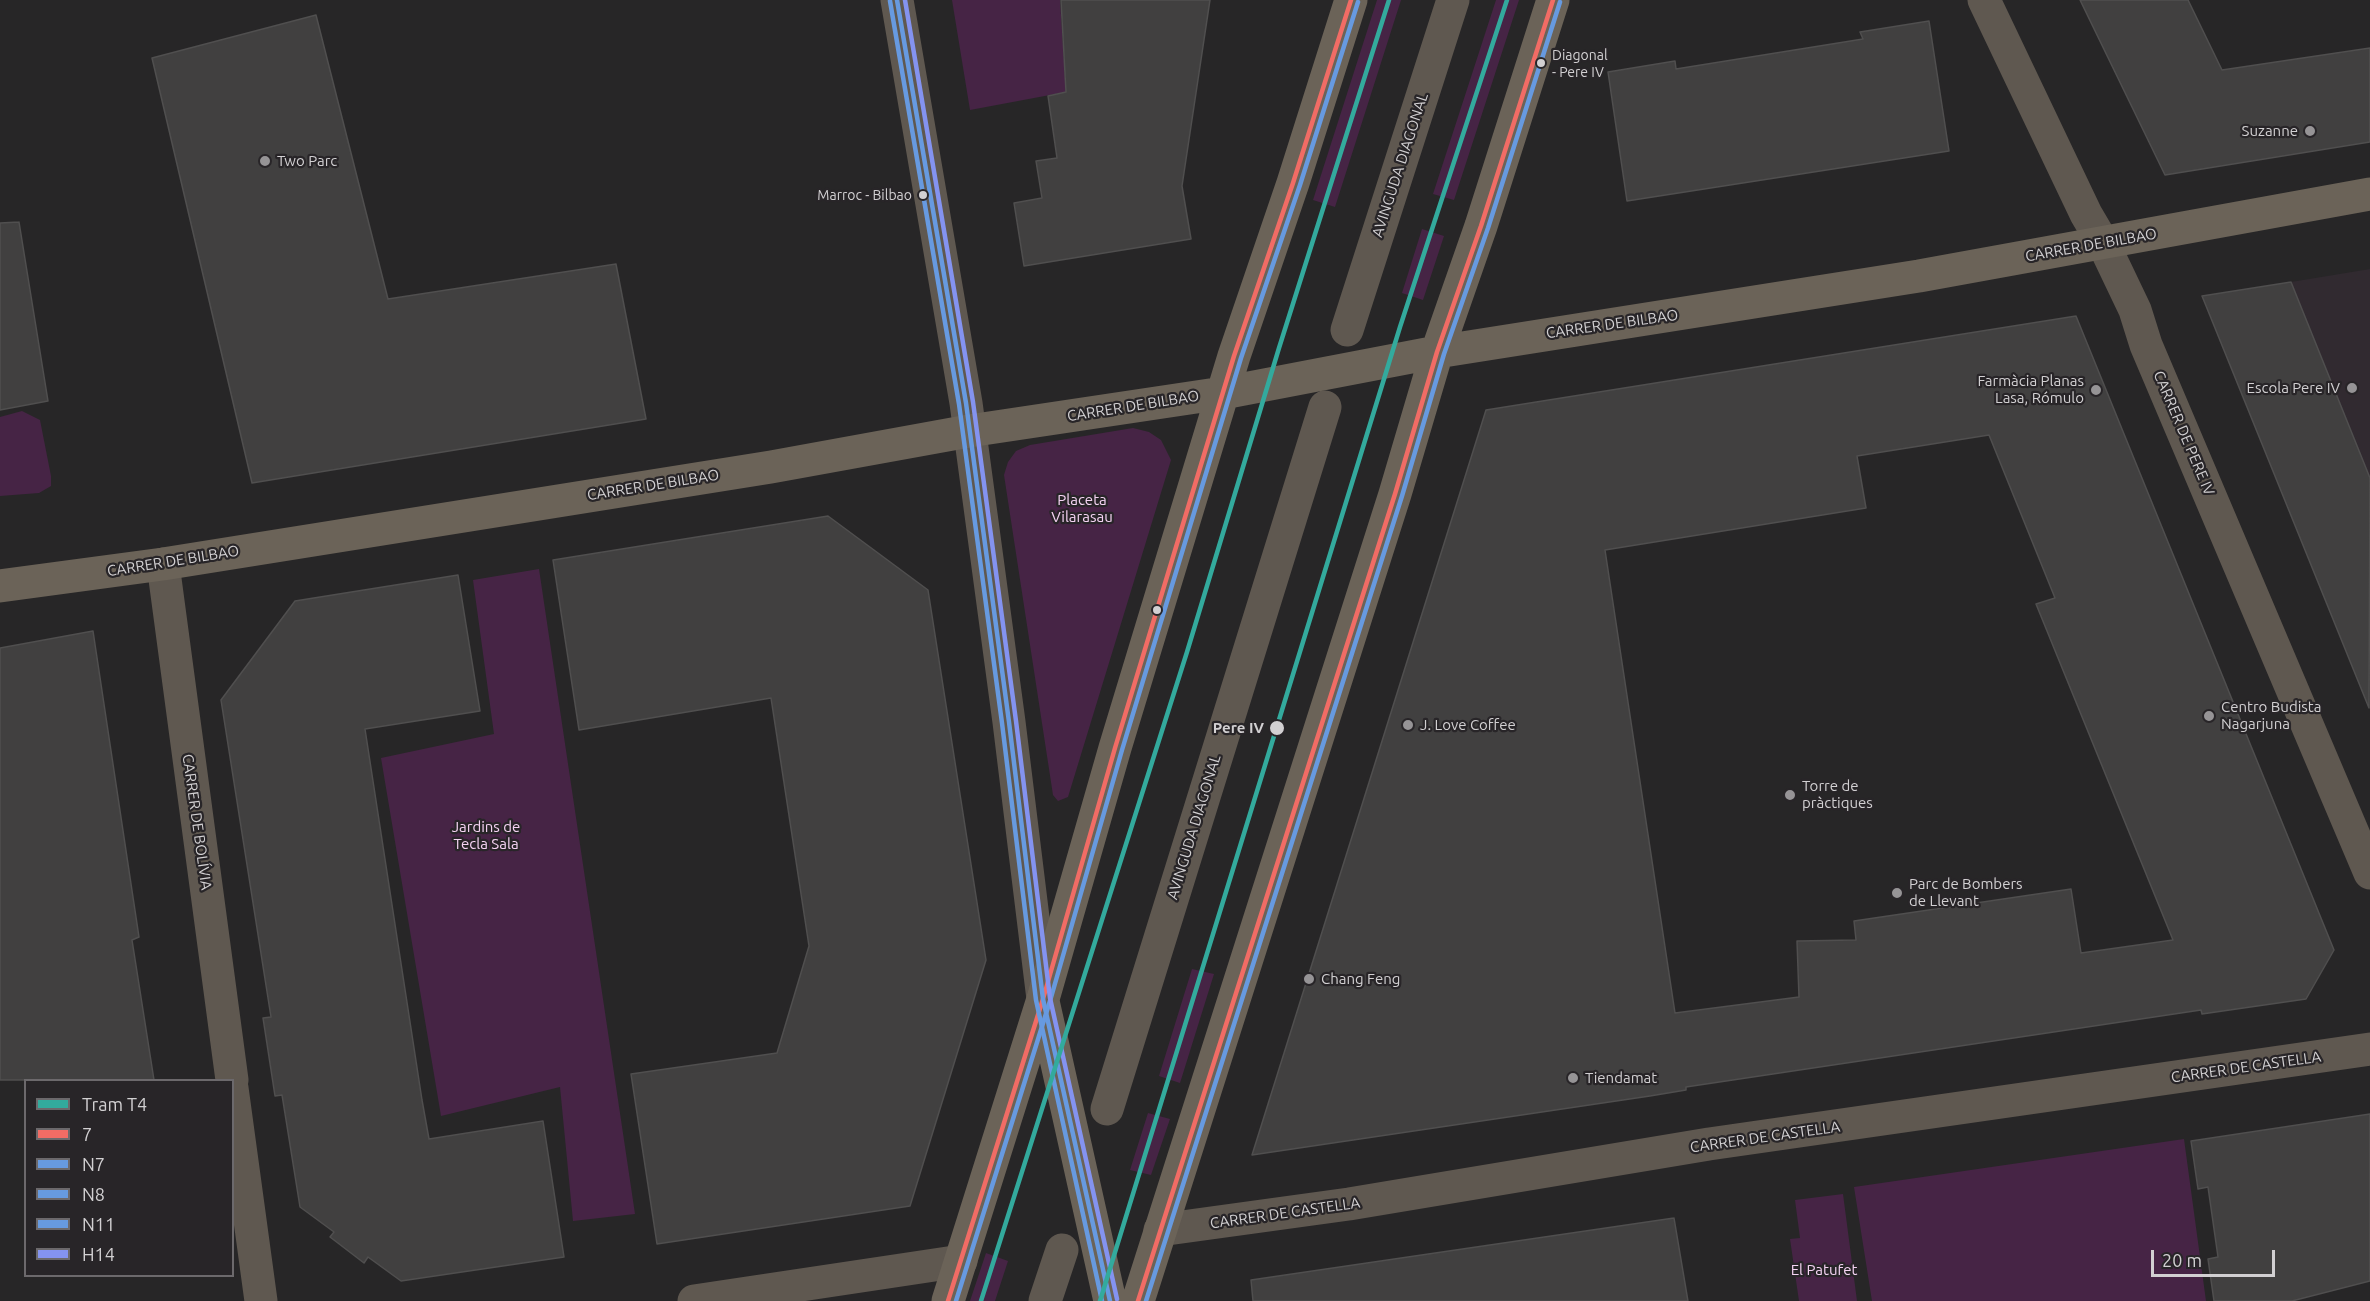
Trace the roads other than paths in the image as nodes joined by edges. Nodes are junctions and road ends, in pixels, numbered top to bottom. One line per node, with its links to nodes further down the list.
1 (897, 0): 12 (street)
2 (1351, 0): 10 (street)
3 (1453, 0): 8 (street, AVINGUDA DIAGONAL)
4 (1553, 0): 9 (street)
5 (1984, 0): 7 (street, CARRER DE PERE IV)
6 (2370, 194): 7 (street, CARRER DE BILBAO)
7 (2103, 243): 9 (street, CARRER DE BILBAO); 15 (street, CARRER DE PERE IV)
8 (1347, 330)
9 (1437, 352): 10 (street, CARRER DE BILBAO); 21 (street)
10 (1223, 393): 12 (street, CARRER DE BILBAO); 16 (street)
11 (1325, 407): 20 (street, AVINGUDA DIAGONAL)
12 (969, 431): 13 (street, CARRER DE BILBAO); 16 (street)
13 (163, 564): 14 (street, CARRER DE BILBAO); 18 (street, CARRER DE BOLÍVIA)
14 (0, 586)
15 (2370, 873)
16 (1043, 999): 23 (street); 28 (street)
17 (2370, 1049): 21 (street, CARRER DE CASTELLA)
18 (231, 1079)
19 (234, 1103): 24 (street)
20 (1107, 1109)
21 (1160, 1230): 29 (street)
22 (1062, 1250): 27 (street)
23 (961, 1261): 25 (street); 26 (street)
24 (261, 1301)
25 (694, 1301)
26 (948, 1301)
27 (1045, 1301)
28 (1110, 1301)
29 (1138, 1301)

